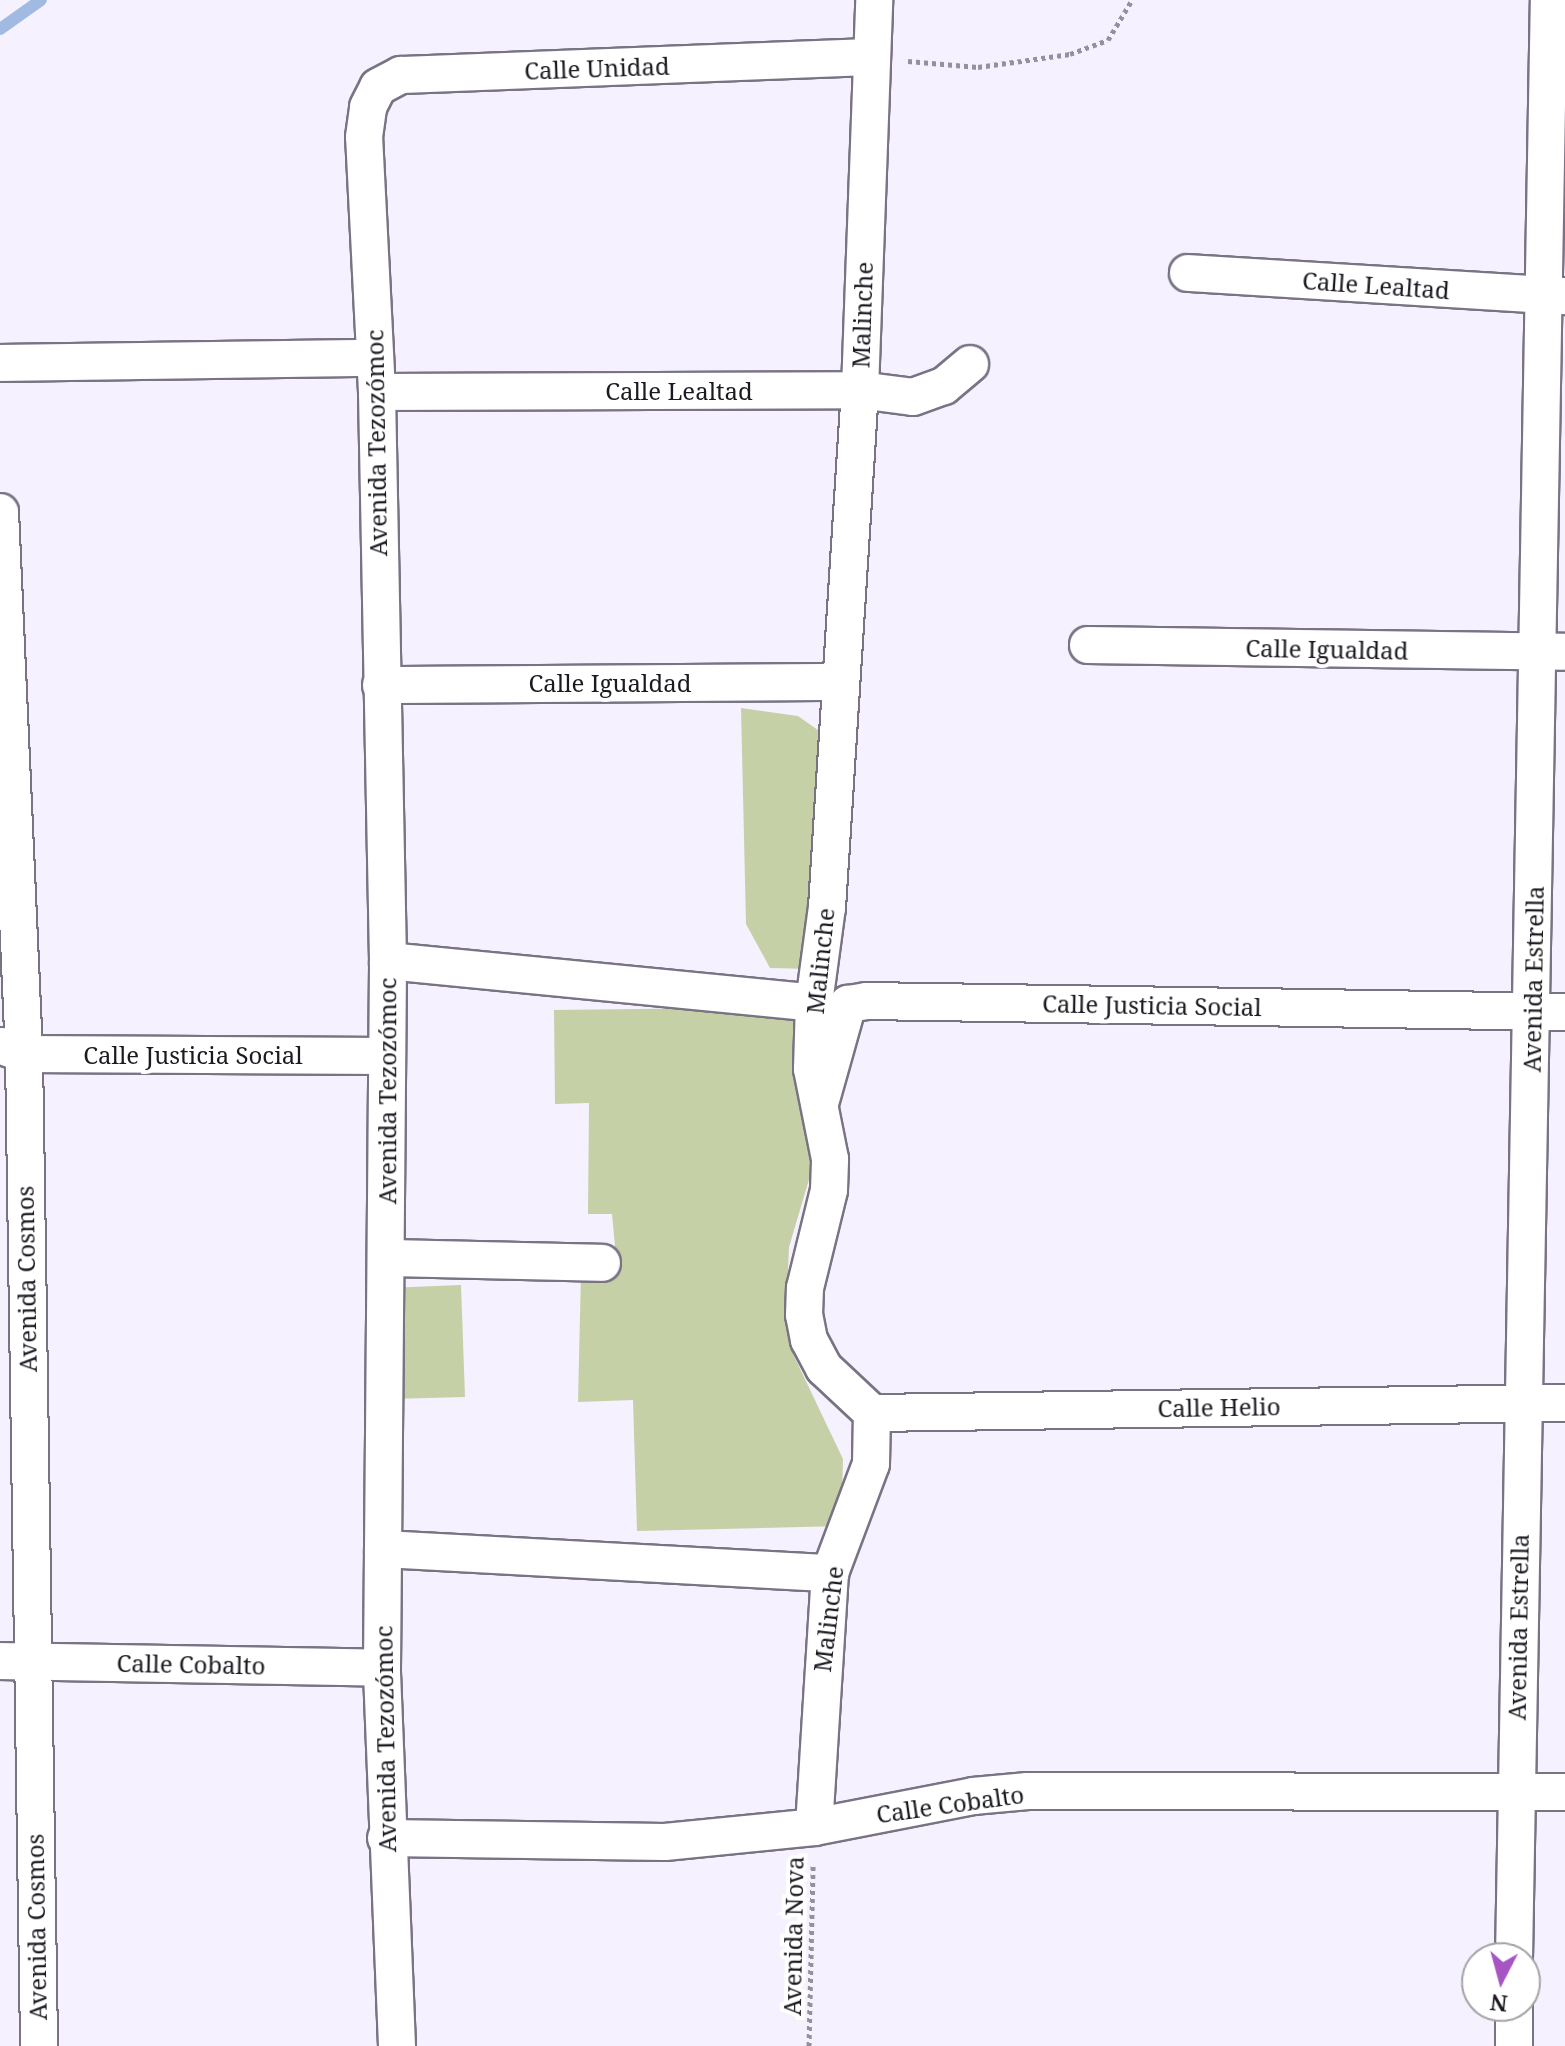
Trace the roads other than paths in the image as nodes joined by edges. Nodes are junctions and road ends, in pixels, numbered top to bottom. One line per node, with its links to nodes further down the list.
1 (874, 0): 3 (street, Malinche)
2 (1549, 0): 6 (street, Avenida Estrella)
3 (871, 57): 4 (street, Calle Unidad); 10 (street, Malinche)
4 (364, 137): 9 (street, Avenida Tezozómoc)
5 (1188, 273): 6 (street, Calle Lealtad)
6 (1556, 295): 13 (street, Avenida Estrella)
7 (0, 363): 9 (street, Calle Lealtad)
8 (970, 364): 10 (street, Calle Lealtad)
9 (376, 375): 10 (street, Calle Lealtad); 15 (street, Avenida Tezozómoc)
10 (860, 390): 14 (street, Malinche)
11 (0, 512): 19 (street, Avenida Cosmos)
12 (1088, 645): 13 (street, Calle Igualdad)
13 (1553, 652): 18 (street, Avenida Estrella)
14 (840, 682): 15 (street, Calle Igualdad); 17 (street, Malinche)
15 (381, 685): 16 (street, Avenida Tezozómoc)
16 (388, 961): 17 (street); 20 (street, Avenida Tezozómoc)
17 (814, 1003): 21 (street, Malinche)
18 (1549, 1012): 21 (street, Calle Justicia Social); 24 (street, Avenida Estrella)
19 (12, 1049): 20 (street, Calle Justicia Social); 29 (street, Avenida Cosmos)
20 (387, 1056): 22 (street, Avenida Tezozómoc)
21 (818, 1108): 26 (street, Malinche)
22 (387, 1258): 23 (street); 27 (street, Avenida Tezozómoc)
23 (602, 1263)
24 (1521, 1402): 25 (street, Calle Helio); 26 (street, Calle Helio); 31 (street, Avenida Estrella)
25 (1565, 1403)
26 (872, 1413): 28 (street, Malinche)
27 (383, 1549): 28 (street); 30 (street, Avenida Tezozómoc)
28 (830, 1573): 33 (street, Malinche)
29 (15, 1660): 30 (street, Calle Cobalto); 37 (street, Avenida Cosmos)
30 (382, 1668): 34 (street, Avenida Tezozómoc)
31 (1516, 1791): 32 (street, Calle Cobalto); 33 (street, Calle Cobalto); 35 (street, Avenida Estrella)
32 (1565, 1792)
33 (814, 1827): 34 (street, Calle Cobalto)
34 (386, 1838): 38 (street, Avenida Tezozómoc)
35 (1514, 1942)
36 (1514, 2022): 39 (street)
37 (39, 2046)
38 (397, 2046)
39 (1514, 2046)

